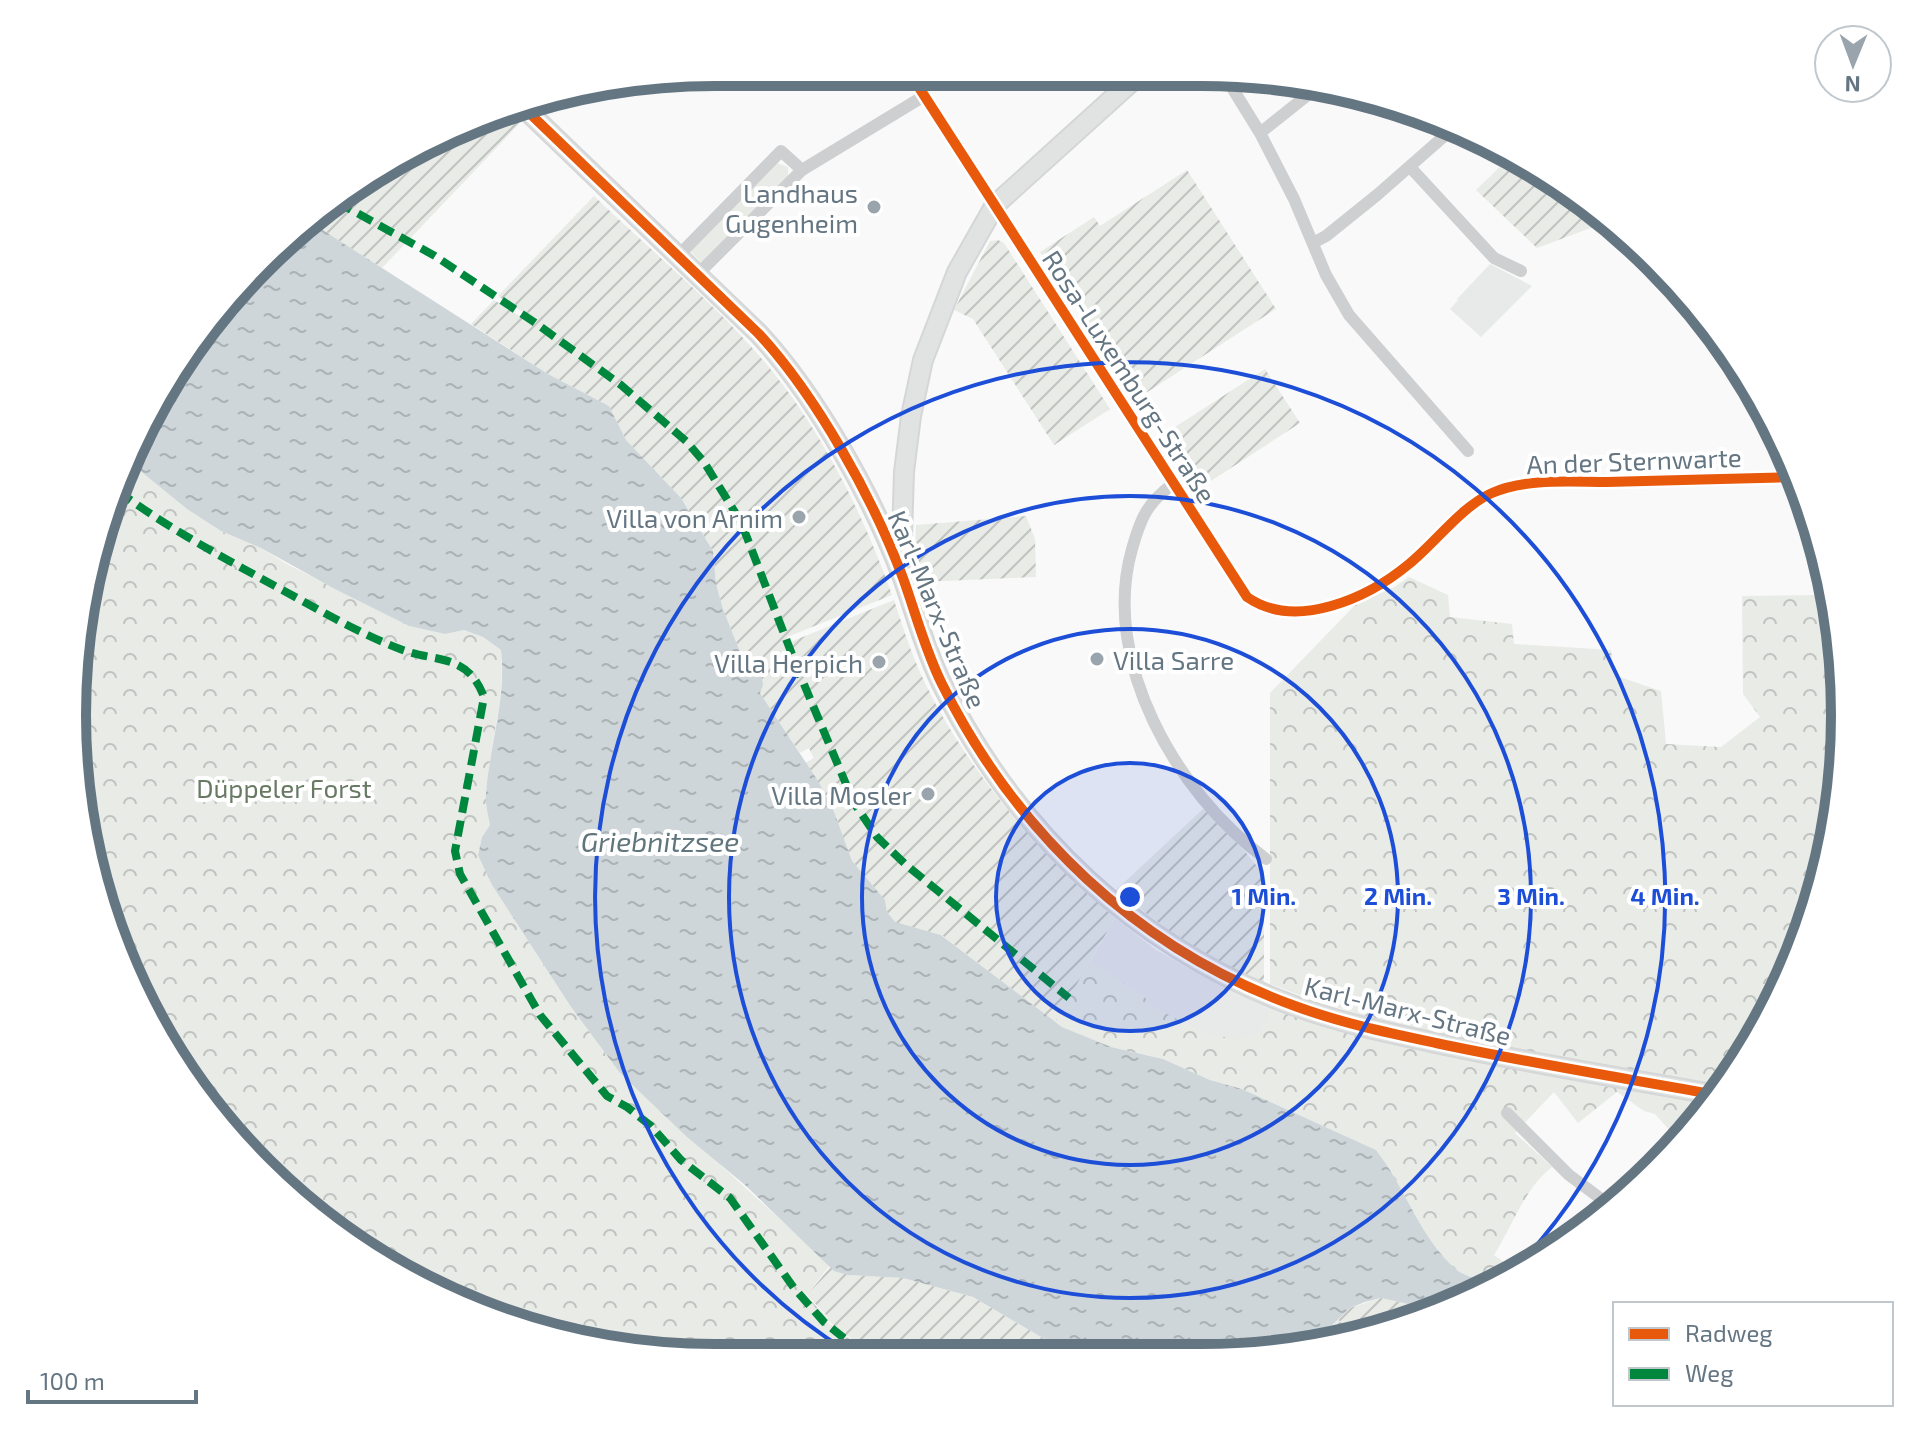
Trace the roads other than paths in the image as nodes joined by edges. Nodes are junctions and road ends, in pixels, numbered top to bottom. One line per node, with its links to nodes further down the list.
1 (918, 86): 5 (street, Rosa-Luxemburg-Straße)
2 (1127, 86): 11 (street)
3 (1231, 87): 7 (street)
4 (1308, 95): 7 (street)
5 (924, 96): 10 (street); 11 (street, Rosa-Luxemburg-Straße)
6 (530, 114): 13 (street, Karl-Marx-Straße)
7 (1260, 133): 12 (street)
8 (1445, 135): 9 (street)
9 (1410, 167): 12 (street); 14 (street)
10 (802, 170): 13 (street); 15 (street)
11 (995, 205): 18 (street, Rosa-Luxemburg-Straße); 19 (street)
12 (1313, 243): 16 (street)
13 (677, 257): 15 (street, Karl-Marx-Straße)
14 (1521, 271)
15 (697, 275): 19 (street, Karl-Marx-Straße)
16 (1468, 451)
17 (1784, 477): 20 (street, An der Sternwarte)
18 (1174, 483): 20 (street, Rosa-Luxemburg-Straße); 21 (street)
19 (902, 576): 22 (street, Karl-Marx-Straße)
20 (1365, 591)
21 (1266, 859)
22 (1705, 1093)
23 (1507, 1113): 24 (street)
24 (1602, 1200)

